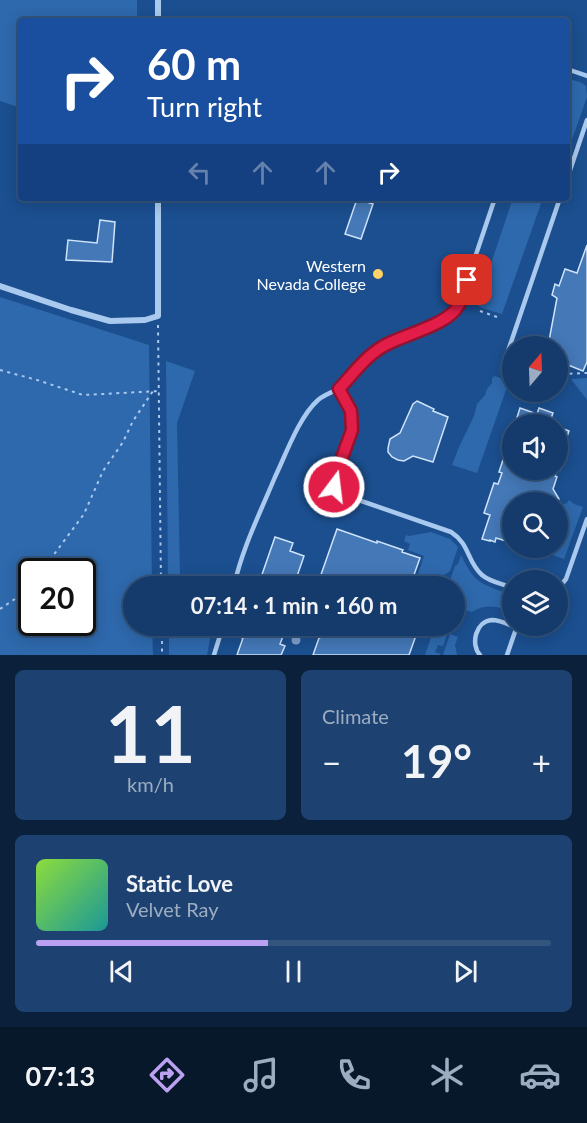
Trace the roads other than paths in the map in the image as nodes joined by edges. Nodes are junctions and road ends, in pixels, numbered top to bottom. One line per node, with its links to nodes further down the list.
1 (158, 0): 2 (street)
2 (158, 18)
3 (570, 70): 4 (lane)
4 (587, 76)
5 (587, 120): 6 (lane)
6 (570, 169)
7 (158, 201): 10 (street)
8 (494, 201): 12 (lane)
9 (559, 201): 11 (lane)
10 (0, 286)
11 (513, 336)
12 (339, 389): 15 (lane); 16 (lane)
13 (587, 519): 14 (lane)
14 (568, 573)
15 (236, 576)
16 (502, 584)
17 (502, 621): 21 (lane)
18 (220, 636): 20 (lane)
19 (514, 636): 22 (lane)
20 (214, 655)
21 (480, 655)
22 (507, 655)

